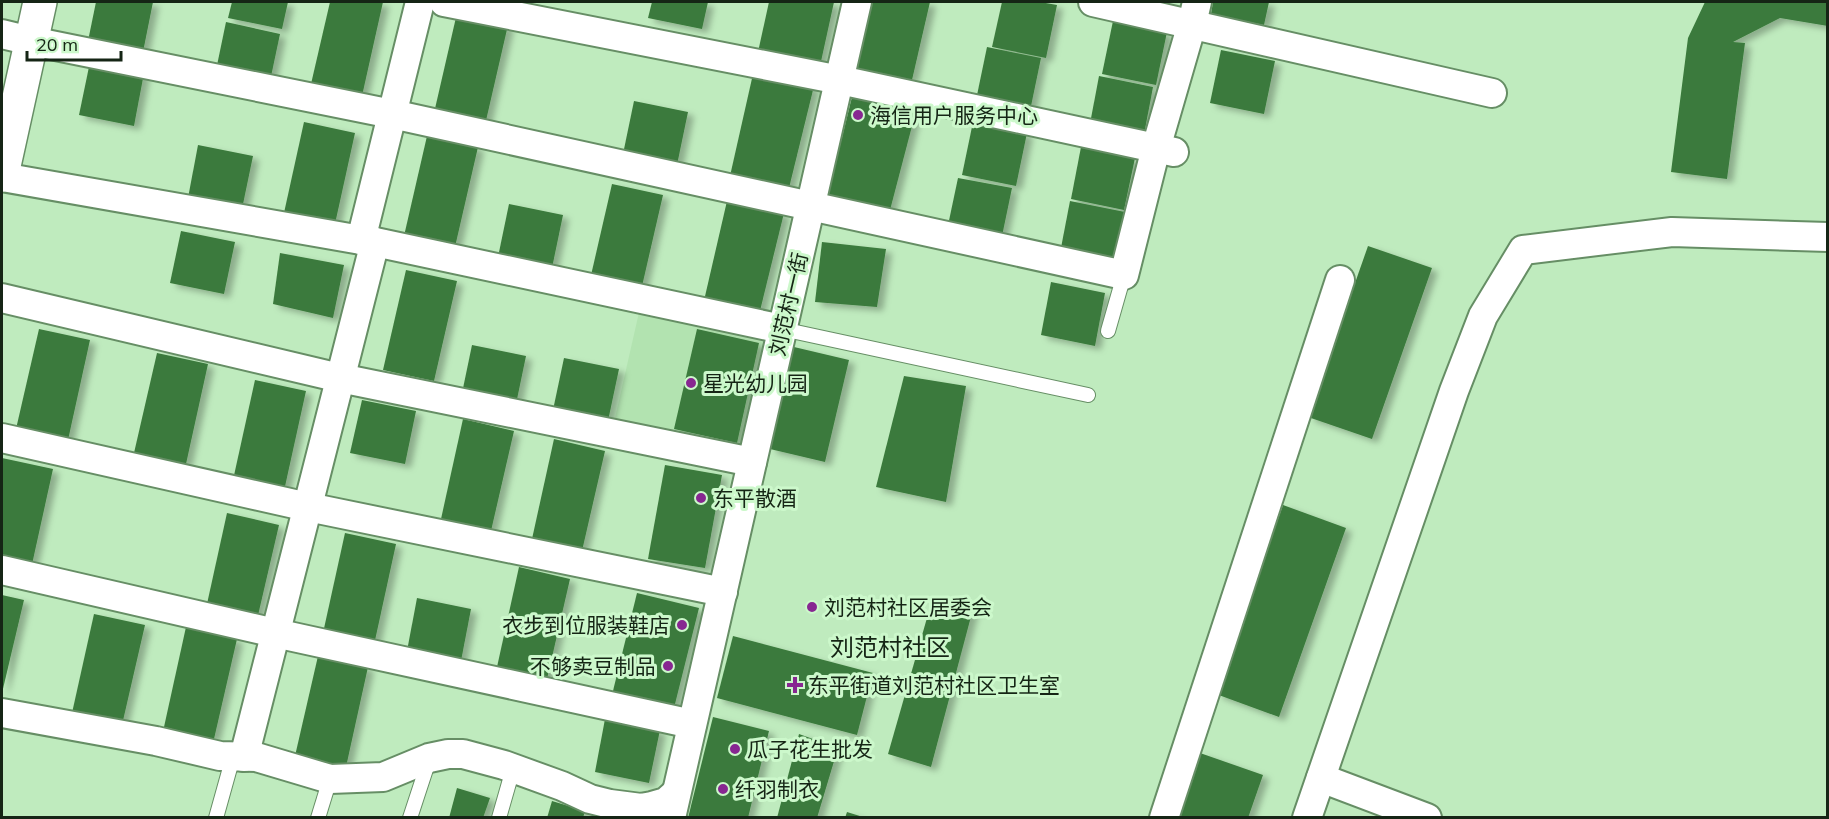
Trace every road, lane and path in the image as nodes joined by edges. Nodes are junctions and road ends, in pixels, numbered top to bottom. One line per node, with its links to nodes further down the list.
1 (40, 2): 7 (street)
2 (420, 2): 10 (street)
3 (444, 2): 8 (street)
4 (857, 2): 8 (street, 刘范村一街)
5 (1093, 2): 6 (street)
6 (1195, 13): 9 (street); 11 (street)
7 (16, 38): 10 (street); 12 (street)
8 (840, 80): 11 (street); 13 (street, 刘范村一街)
9 (1492, 93)
10 (392, 114): 13 (street); 15 (street)
11 (1166, 151): 16 (street)
12 (2, 167): 15 (street)
13 (810, 205): 16 (street); 19 (street, 刘范村一街)
14 (1827, 237): 34 (street)
15 (368, 241): 19 (street); 21 (street)
16 (1124, 275): 20 (lane)
17 (1340, 280): 42 (street)
18 (2, 298): 21 (street)
19 (782, 329): 22 (lane); 24 (street, 刘范村一街)
20 (1108, 331)
21 (340, 378): 24 (street); 25 (street)
22 (1088, 394)
23 (2, 438): 25 (street)
24 (752, 462): 27 (street, 刘范村一街)
25 (308, 507): 27 (street); 28 (street)
26 (2, 570): 28 (street)
27 (723, 592): 30 (street, 刘范村一街)
28 (275, 633): 30 (street); 31 (street)
29 (2, 713): 31 (street)
30 (692, 724): 36 (street, 刘范村一街)
31 (238, 757): 35 (street); 38 (lane)
32 (429, 758): 33 (street); 35 (street); 40 (lane)
33 (513, 769): 37 (street); 41 (lane)
34 (1321, 778): 43 (street); 44 (street)
35 (330, 779): 39 (lane)
36 (674, 805): 37 (street)
37 (596, 809)
38 (216, 818)
39 (318, 818)
40 (410, 818)
41 (499, 818)
42 (1164, 818)
43 (1307, 818)
44 (1427, 818)

